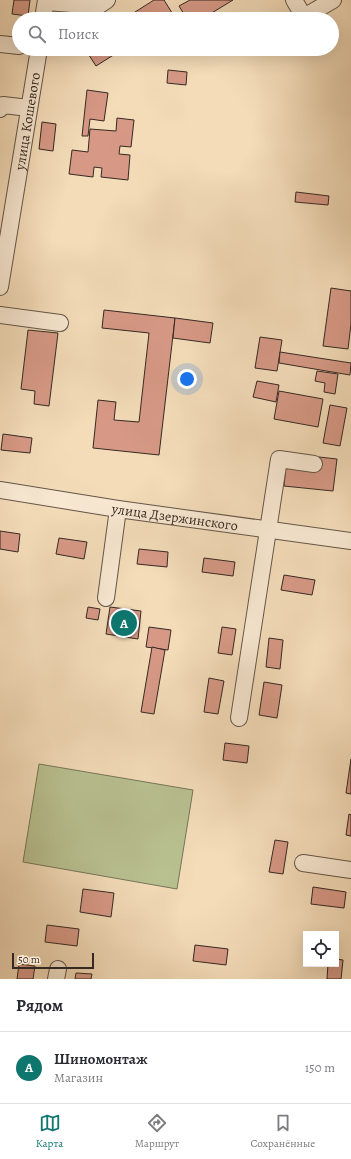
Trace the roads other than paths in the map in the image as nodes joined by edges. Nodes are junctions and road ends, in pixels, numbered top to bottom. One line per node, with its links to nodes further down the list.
1 (107, 0): 4 (street)
2 (294, 0): 6 (street)
3 (334, 0): 7 (street)
4 (46, 1): 5 (street)
5 (44, 12)
6 (301, 12)
7 (313, 12)
8 (0, 44): 9 (street)
9 (12, 45)
10 (38, 56): 11 (street, улица Кошевого)
11 (29, 108): 12 (street); 13 (street, улица Кошевого)
12 (0, 109)
13 (5, 230): 14 (street, улица Кошевого)
14 (0, 287)
15 (0, 315): 16 (street)
16 (60, 323)
17 (314, 464): 20 (street)
18 (0, 490): 19 (street, улица Дзержинского)
19 (118, 509): 20 (street, улица Дзержинского); 22 (street)
20 (267, 531): 21 (street, улица Дзержинского); 23 (street)
21 (351, 541)
22 (106, 598)
23 (239, 718)
24 (303, 862): 25 (street)
25 (351, 870)

